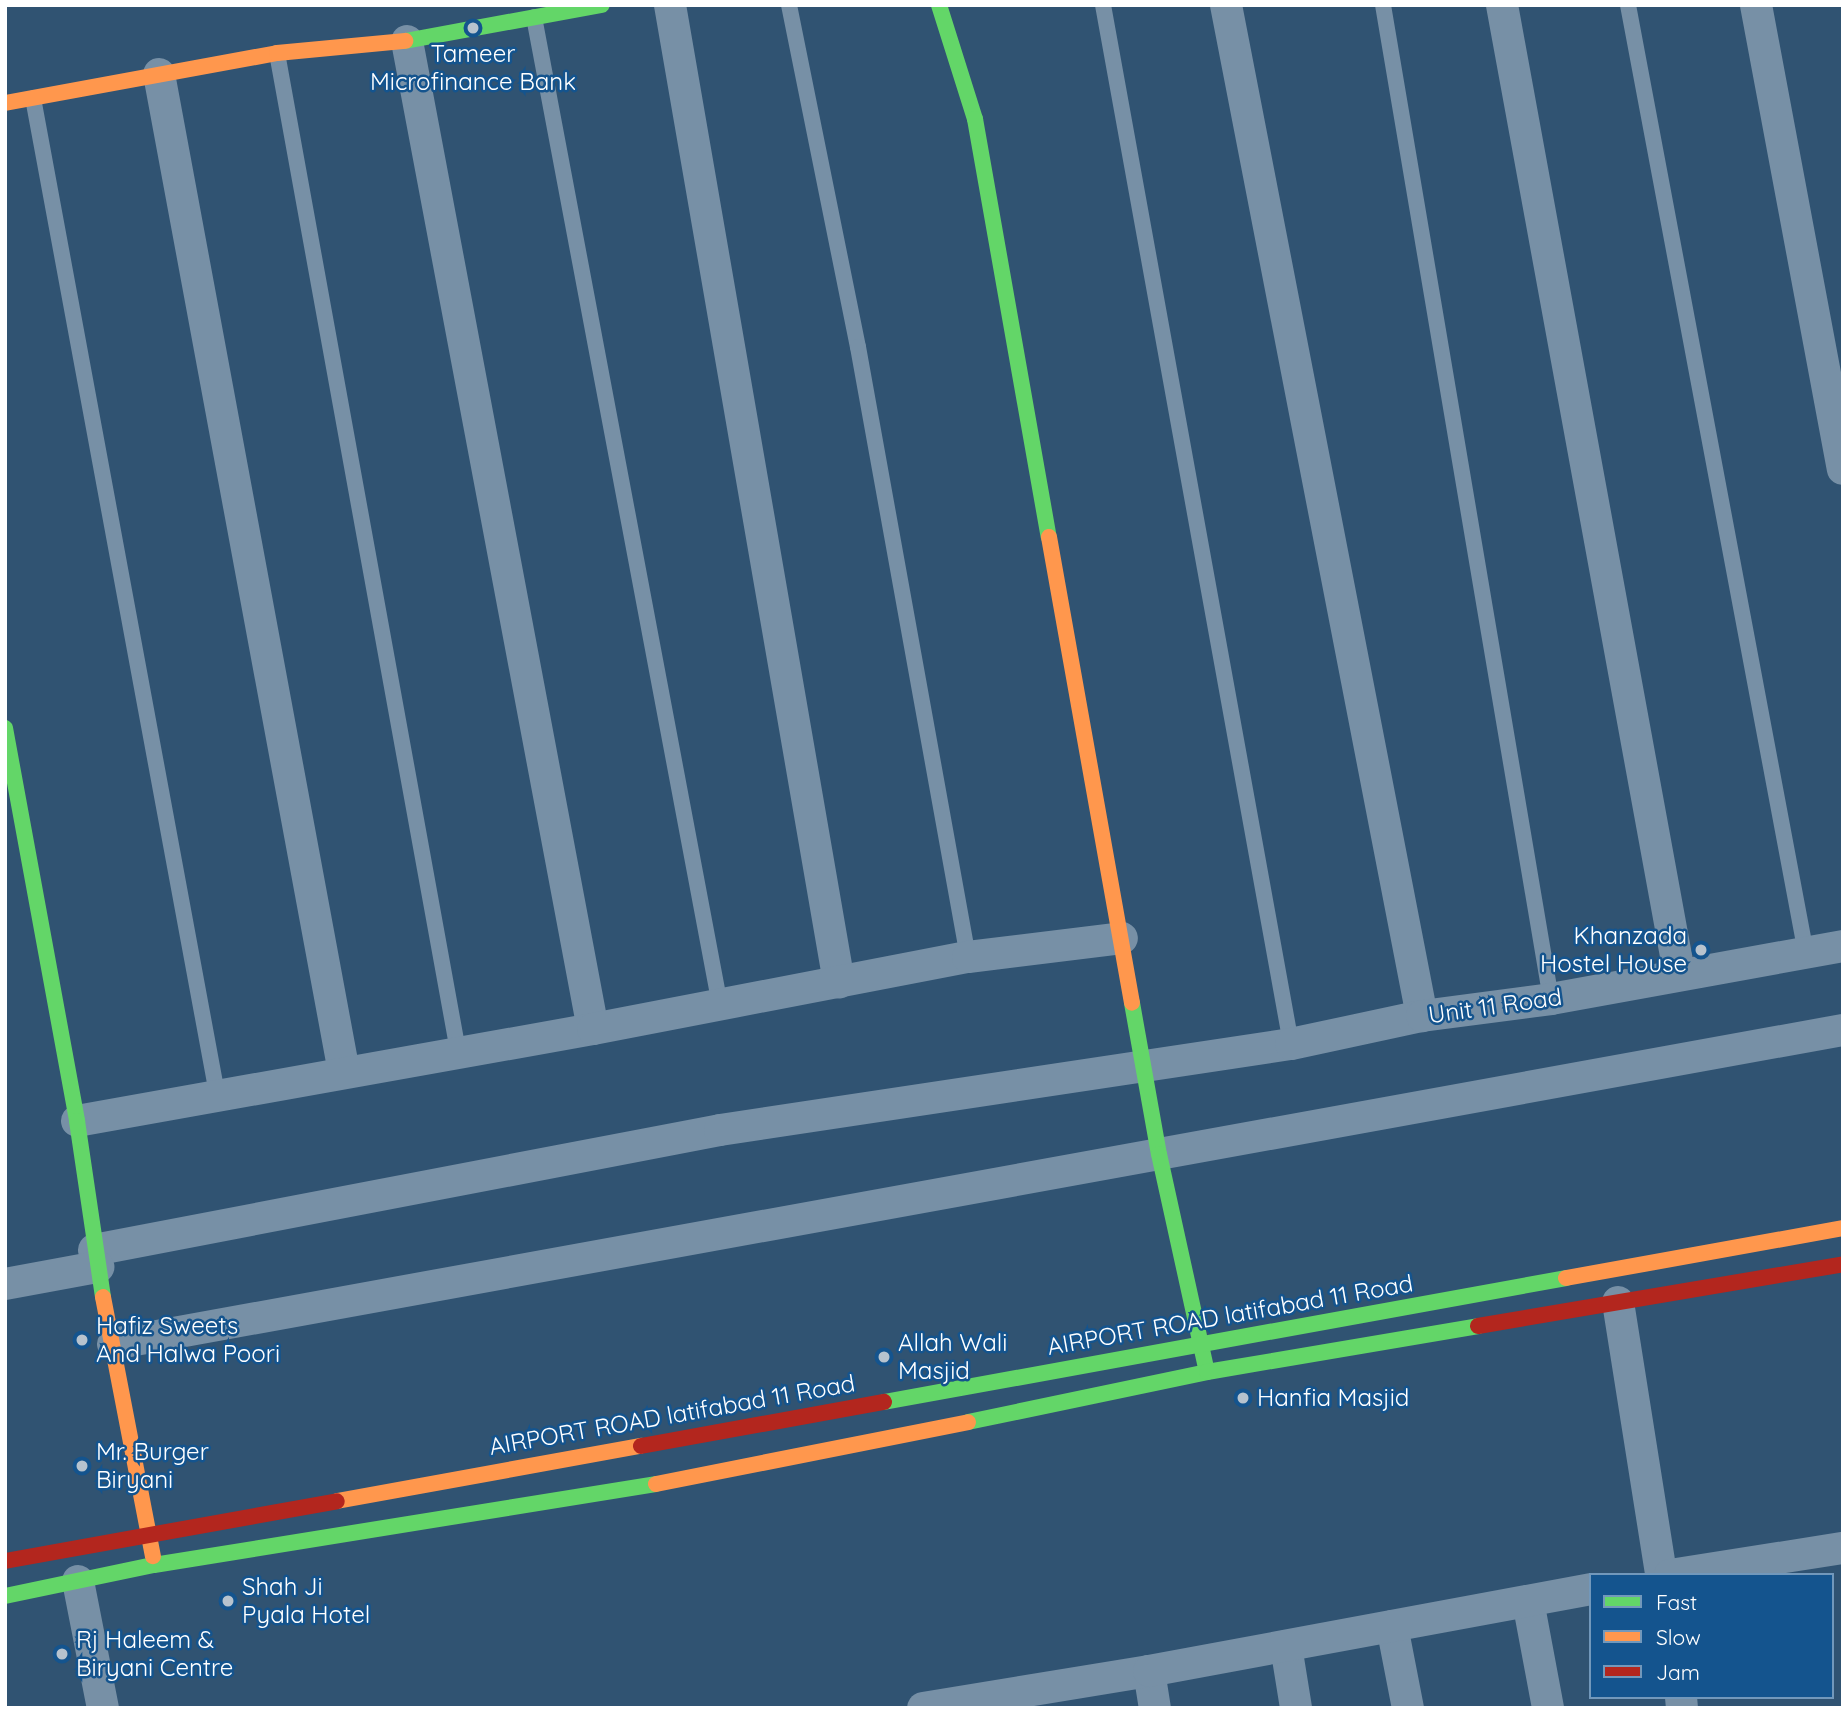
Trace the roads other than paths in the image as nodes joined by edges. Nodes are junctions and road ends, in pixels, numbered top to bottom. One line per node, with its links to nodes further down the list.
1 (602, 5): 11 (street)
2 (670, 5): 24 (street)
3 (789, 5): 22 (lane)
4 (939, 5): 19 (street)
5 (1103, 5): 30 (lane)
6 (1226, 5): 27 (street)
7 (1384, 5): 25 (lane)
8 (1502, 5): 23 (street)
9 (1628, 5): 21 (lane)
10 (1756, 5): 17 (street)
11 (534, 17): 12 (street); 26 (lane)
12 (407, 41): 13 (street); 28 (street)
13 (277, 53): 14 (street); 31 (lane)
14 (159, 74): 15 (street); 33 (street)
15 (33, 98): 16 (street); 34 (lane)
16 (5, 103)
17 (1843, 469)
18 (5, 728): 35 (street)
19 (1122, 938): 22 (street); 32 (street)
20 (1843, 946): 21 (street, Unit 11 Road)
21 (1806, 953): 23 (street, Unit 11 Road)
22 (968, 957): 24 (street)
23 (1679, 972): 25 (street, Unit 11 Road)
24 (839, 982): 26 (street)
25 (1551, 999): 27 (street, Unit 11 Road)
26 (720, 1005): 28 (street)
27 (1422, 1016): 30 (street, Unit 11 Road)
28 (593, 1029): 31 (street)
29 (1843, 1030): 36 (street)
30 (1291, 1044): 32 (street, Unit 11 Road)
31 (458, 1051): 33 (street)
32 (1146, 1065): 36 (street); 38 (street, Unit 11 Road)
33 (344, 1072): 34 (street)
34 (217, 1094): 35 (street)
35 (76, 1121): 38 (street)
36 (1159, 1154): 42 (street); 43 (street)
37 (1843, 1228): 42 (street, AIRPORT ROAD latifabad 11 Road)
38 (96, 1259): 40 (street, Unit 11 Road); 43 (street)
39 (1843, 1264): 41 (street)
40 (5, 1284)
41 (1618, 1302): 44 (street); 49 (street)
42 (1201, 1343): 44 (street); 45 (street, AIRPORT ROAD latifabad 11 Road)
43 (113, 1344): 45 (street)
44 (1207, 1372): 48 (street)
45 (148, 1533): 47 (street, AIRPORT ROAD latifabad 11 Road); 48 (street)
46 (1841, 1558): 50 (street)
47 (5, 1561)
48 (154, 1565): 51 (street)
49 (1661, 1573)
50 (1690, 1573)
51 (78, 1581): 53 (street); 59 (street)
52 (1589, 1589): 54 (street)
53 (5, 1596)
54 (1528, 1601): 55 (street); 64 (street)
55 (1392, 1626): 56 (street); 63 (street)
56 (1286, 1646): 57 (street); 62 (street)
57 (1149, 1671): 58 (street); 61 (street)
58 (1021, 1700): 60 (street)
59 (103, 1708)
60 (923, 1708)
61 (1155, 1708)
62 (1297, 1708)
63 (1408, 1708)
64 (1548, 1708)

